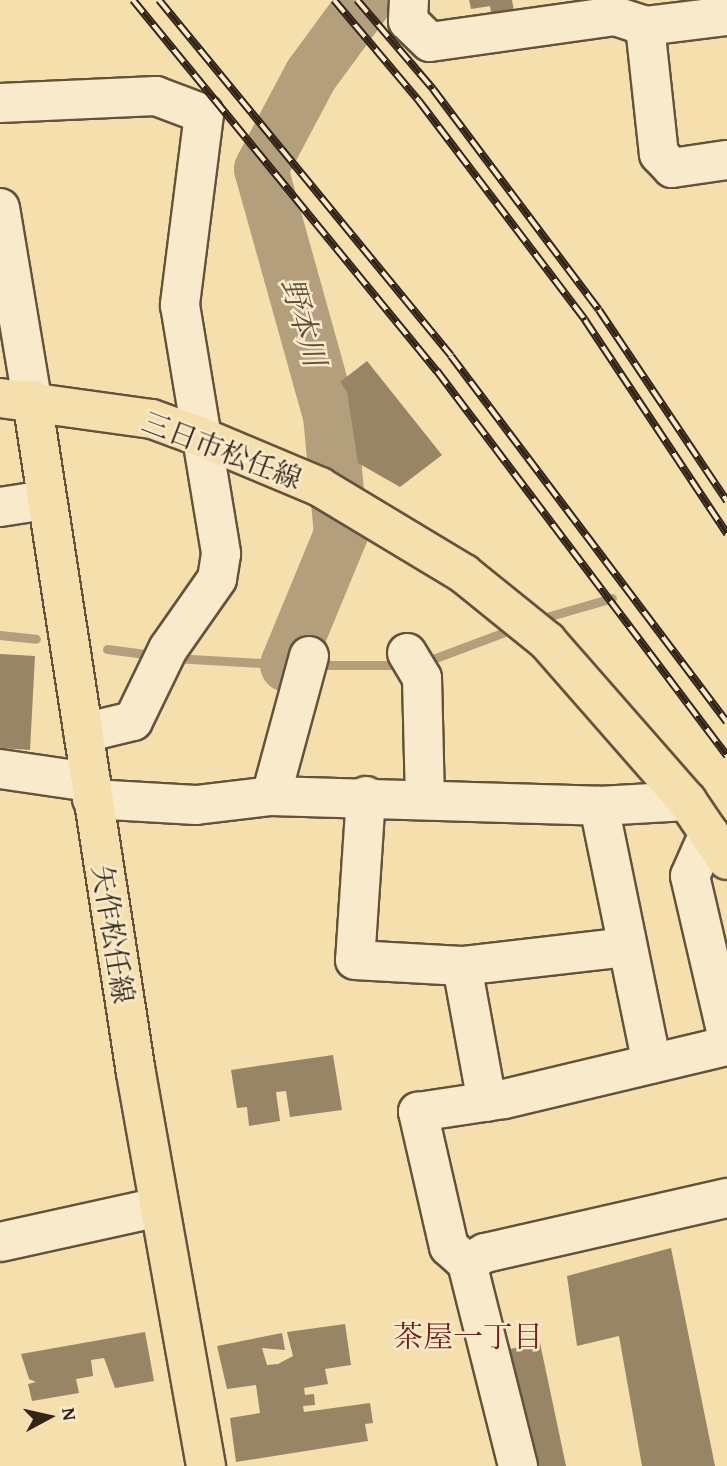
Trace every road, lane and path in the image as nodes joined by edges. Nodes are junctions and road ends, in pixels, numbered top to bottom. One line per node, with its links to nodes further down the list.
1 (409, 0): 2 (street)
2 (625, 14): 3 (street); 5 (street)
3 (727, 16)
4 (0, 103): 8 (street)
5 (727, 160)
6 (0, 208): 7 (street)
7 (16, 399): 8 (main road, 三日市松任線); 9 (main road, 矢作松任線)
8 (201, 437): 13 (street); 19 (main road, 三日市松任線)
9 (45, 500): 10 (street); 13 (main road, 矢作松任線)
10 (0, 507)
11 (307, 665): 16 (street)
12 (414, 665): 18 (street)
13 (83, 733): 15 (main road, 矢作松任線)
14 (0, 769): 15 (street)
15 (90, 790): 16 (street); 29 (main road, 矢作松任線)
16 (271, 796): 17 (street)
17 (366, 796): 18 (street); 23 (street)
18 (425, 800): 20 (street)
19 (687, 801): 20 (street); 21 (main road)
20 (599, 806): 22 (street)
21 (721, 840): 24 (street)
22 (626, 947): 23 (street); 26 (street)
23 (462, 966): 27 (street)
24 (727, 1034)
25 (727, 1046): 26 (street)
26 (652, 1064): 27 (street)
27 (487, 1102): 31 (street)
28 (727, 1198): 31 (street)
29 (159, 1207): 30 (street); 32 (main road, 矢作松任線)
30 (0, 1242)
31 (467, 1263): 33 (street)
32 (206, 1466)
33 (518, 1466)

